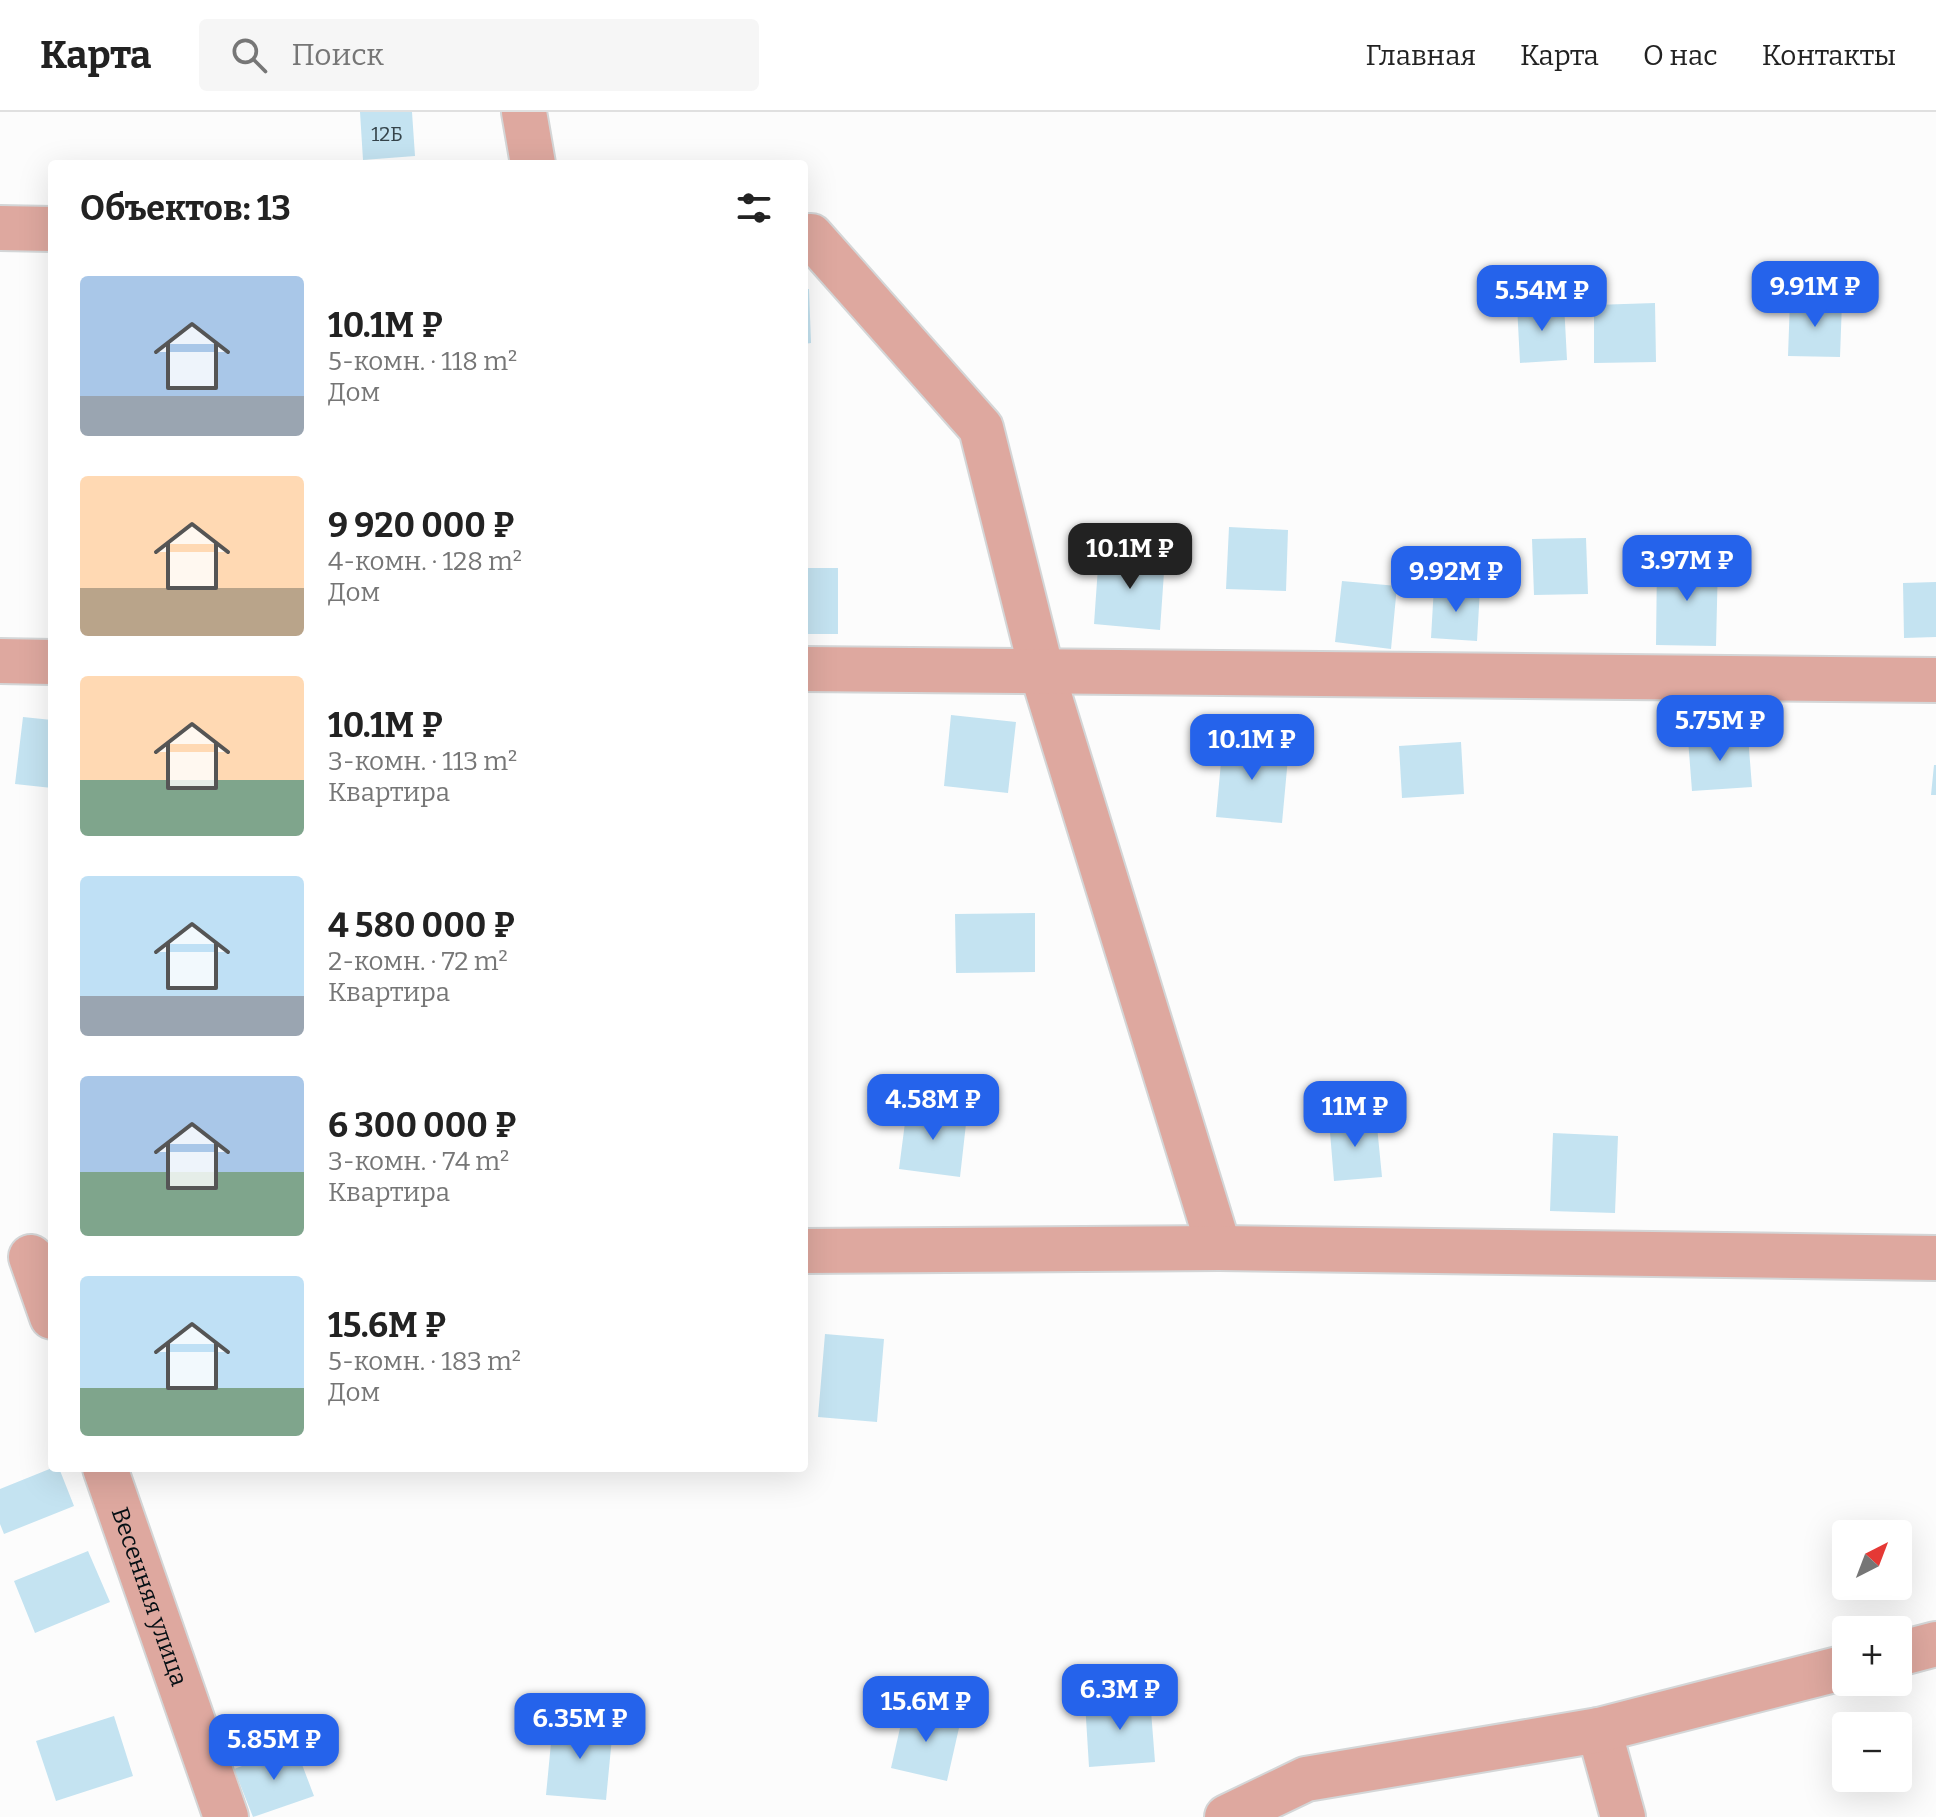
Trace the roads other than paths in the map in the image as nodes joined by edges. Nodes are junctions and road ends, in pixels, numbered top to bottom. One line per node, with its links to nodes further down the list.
1 (524, 112): 2 (street)
2 (532, 160)
3 (0, 228): 4 (street)
4 (48, 229)
5 (808, 236): 9 (street)
6 (0, 661): 7 (street)
7 (48, 662)
8 (808, 669): 9 (street)
9 (1042, 672): 10 (street); 11 (street)
10 (1936, 680)
11 (1219, 1248): 12 (street); 14 (street)
12 (808, 1251)
13 (28, 1257): 15 (street)
14 (1936, 1258)
15 (48, 1307)
16 (106, 1472): 21 (street, Весенняя улица)
17 (1936, 1644): 18 (street)
18 (1912, 1650)
19 (1832, 1671): 20 (street)
20 (1599, 1730): 22 (street); 23 (street)
21 (226, 1817)
22 (1227, 1817)
23 (1623, 1817)

